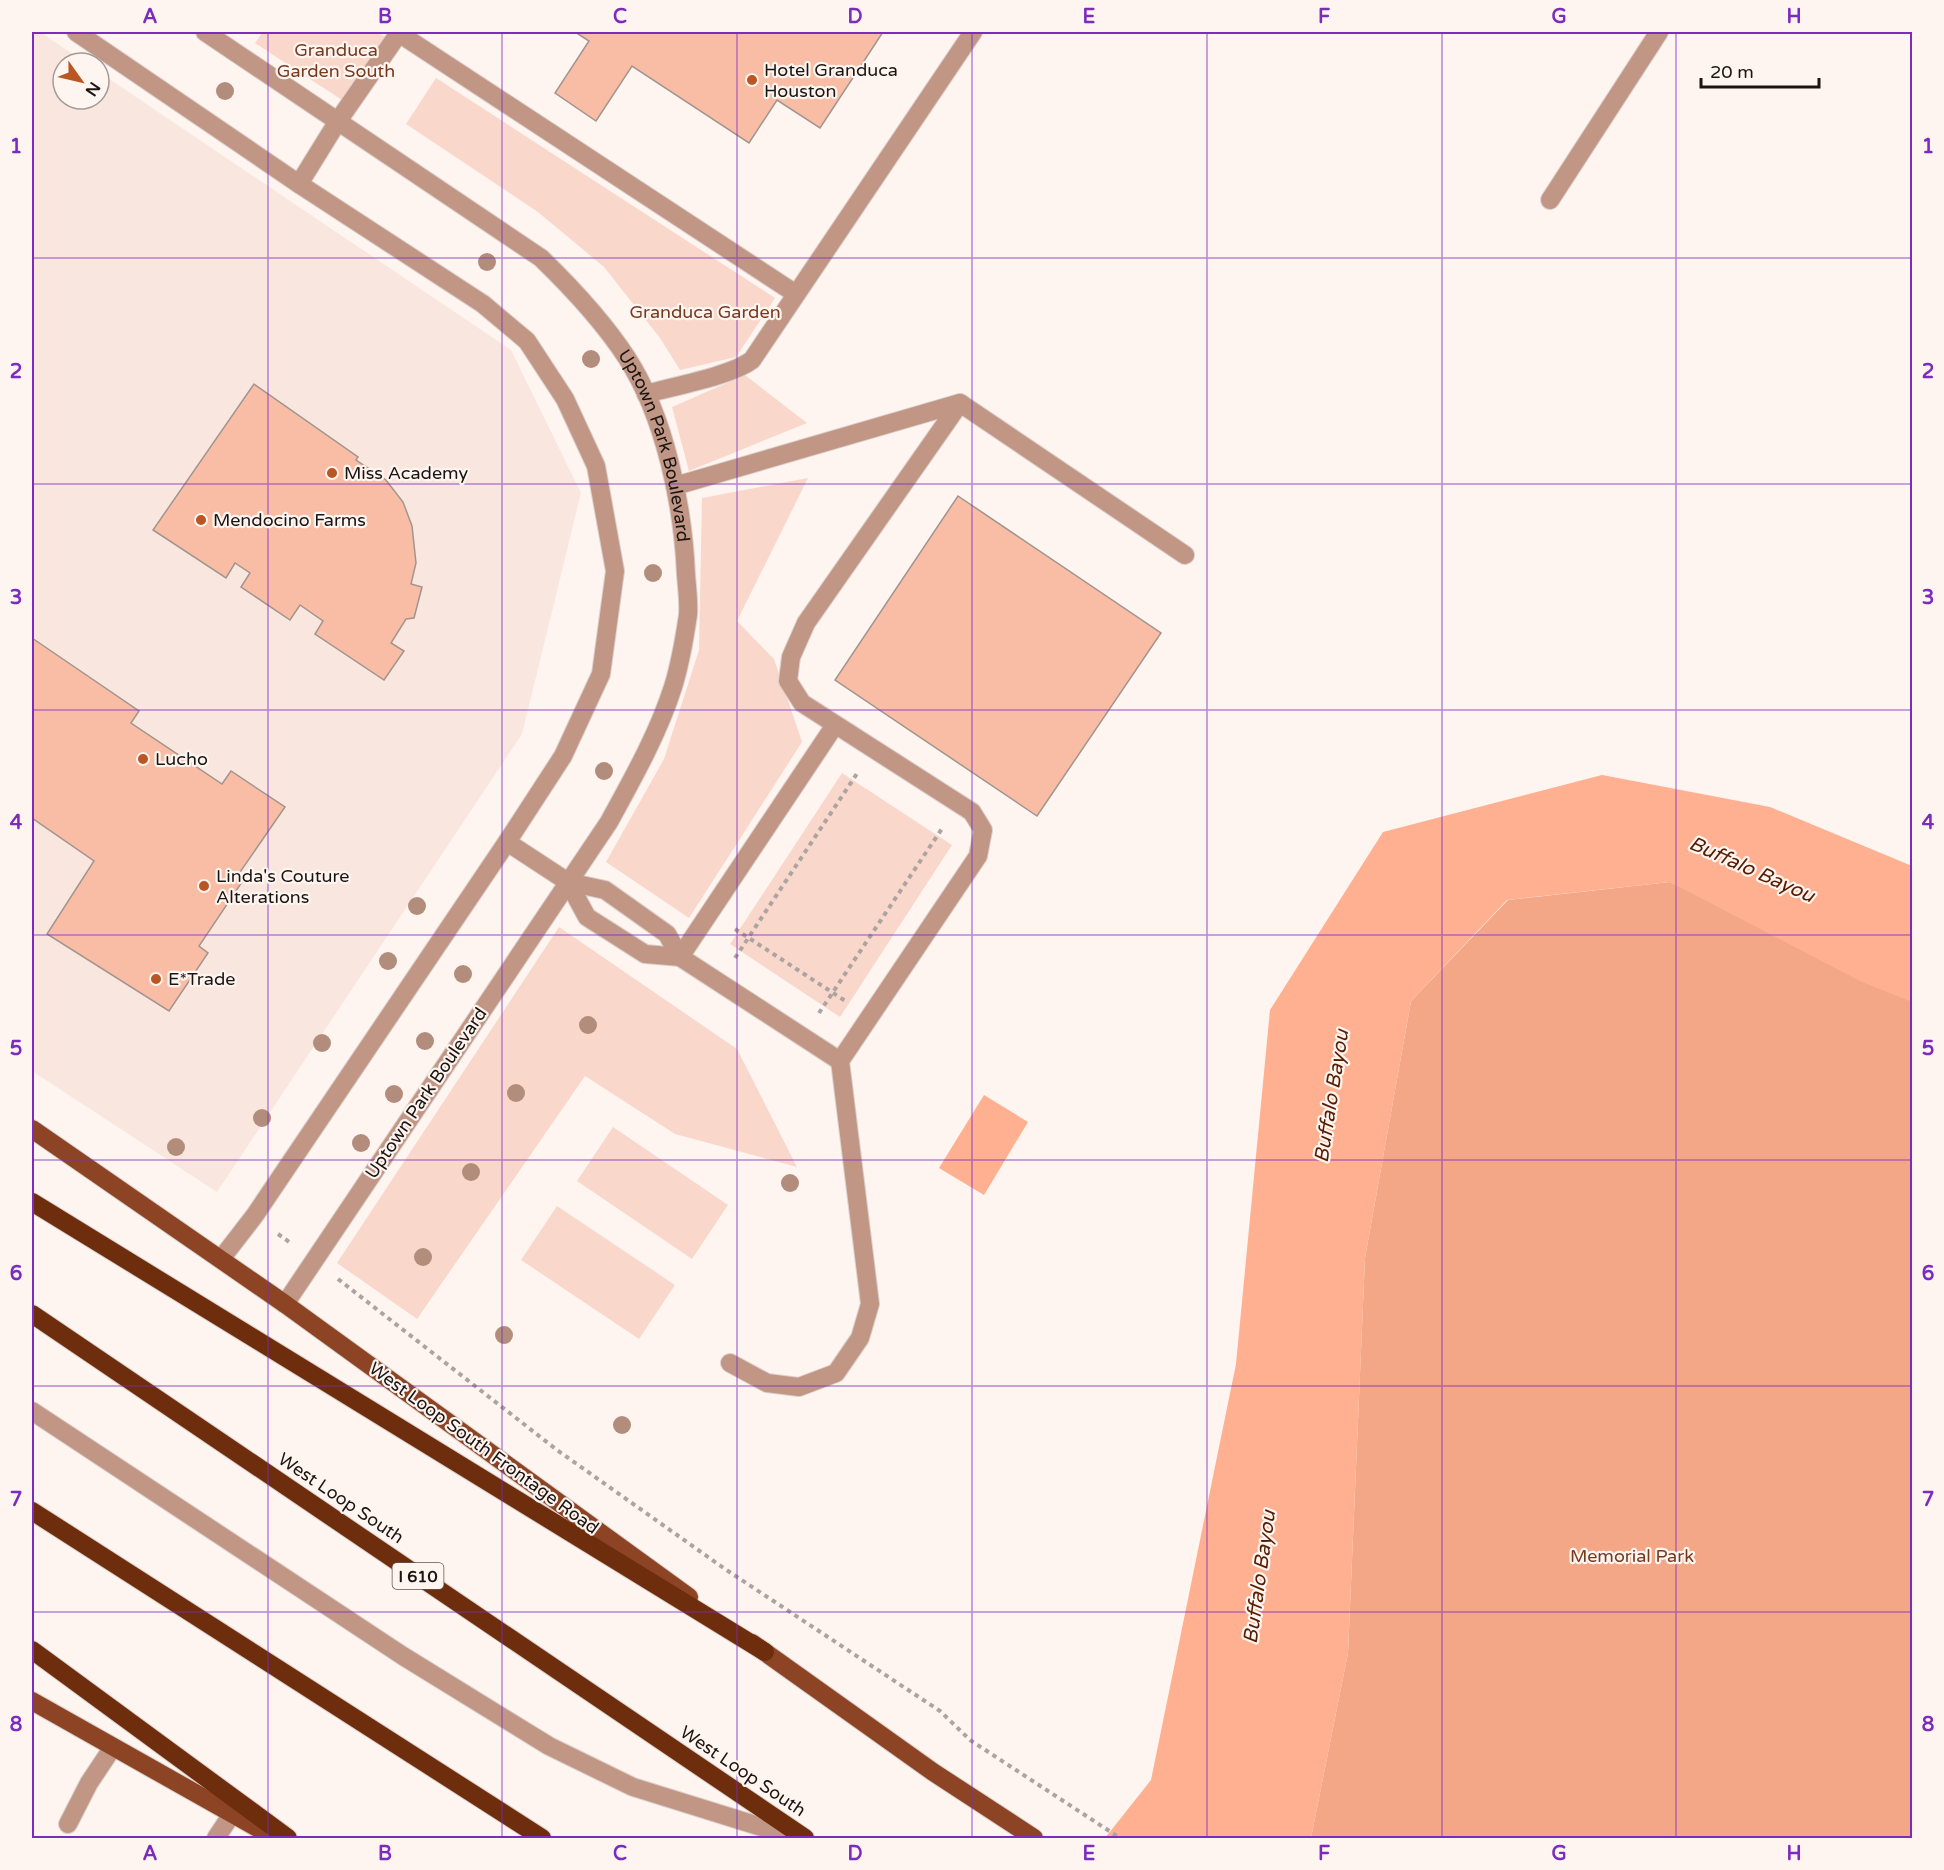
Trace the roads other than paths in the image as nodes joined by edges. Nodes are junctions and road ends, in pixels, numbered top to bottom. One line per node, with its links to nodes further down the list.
1 (76, 32): 7 (street)
2 (205, 32): 6 (street, Uptown Park Boulevard)
3 (398, 32): 6 (street); 9 (street)
4 (973, 32): 9 (street)
5 (1659, 32): 8 (street)
6 (338, 121): 7 (street); 10 (street, Uptown Park Boulevard)
7 (299, 183): 15 (street)
8 (1551, 200)
9 (796, 294): 10 (street)
10 (646, 394): 12 (street, Uptown Park Boulevard)
11 (960, 403): 12 (street); 13 (street); 14 (street)
12 (675, 486): 16 (street, Uptown Park Boulevard)
13 (1185, 555)
14 (835, 725): 17 (street); 18 (street)
15 (507, 842): 16 (street); 21 (street)
16 (568, 882): 17 (street); 17 (street); 22 (street, Uptown Park Boulevard)
17 (680, 957): 18 (street)
18 (840, 1061): 24 (street)
19 (32, 1128): 21 (main road, West Loop South Frontage Road)
20 (32, 1202): 28 (highway)
21 (221, 1259): 22 (main road, West Loop South Frontage Road)
22 (285, 1304): 28 (main road, West Loop South Frontage Road)
23 (32, 1314): 38 (highway, West Loop South / I 610)
24 (730, 1363)
25 (32, 1412): 37 (street)
26 (32, 1511): 36 (highway)
27 (32, 1650): 35 (highway)
28 (765, 1652): 39 (main road, West Loop South Frontage Road)
29 (32, 1701): 30 (main road)
30 (113, 1747): 31 (main road); 32 (street)
31 (232, 1814): 33 (street); 34 (main road)
32 (68, 1824)
33 (216, 1839)
34 (275, 1839)
35 (288, 1839)
36 (542, 1839)
37 (797, 1839)
38 (806, 1839)
39 (1034, 1839)

